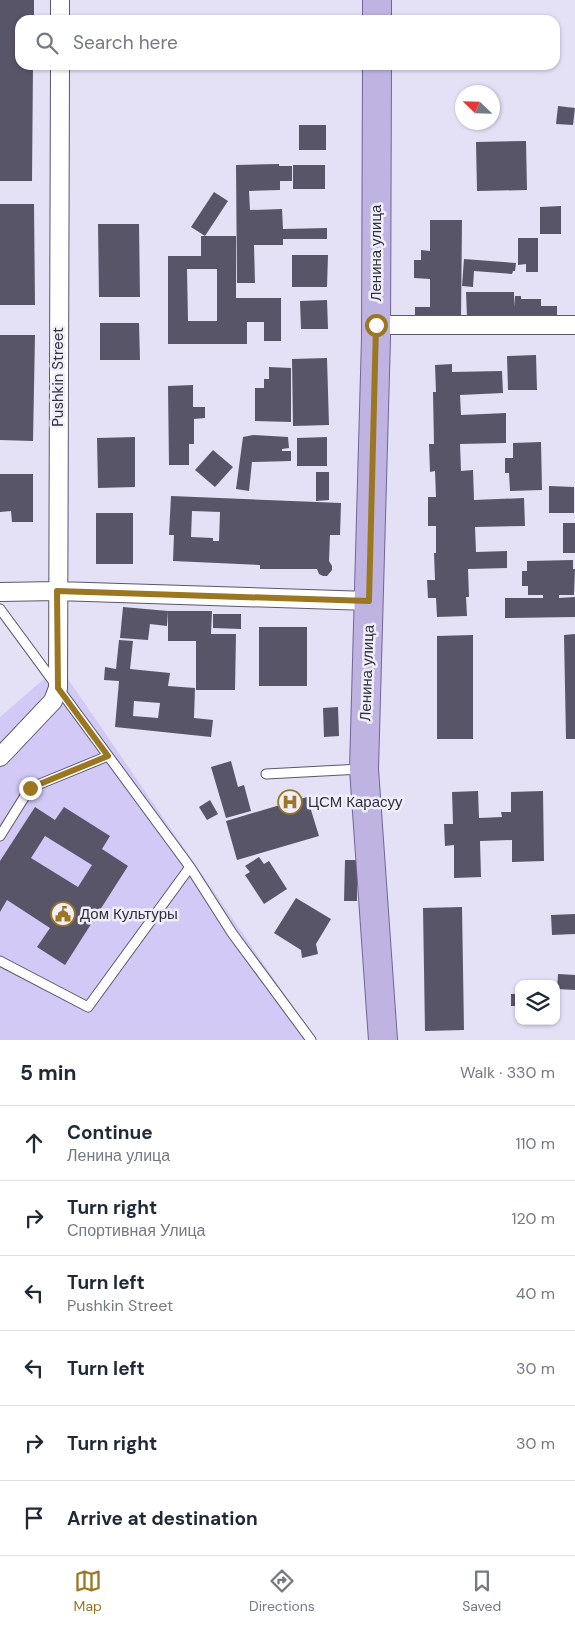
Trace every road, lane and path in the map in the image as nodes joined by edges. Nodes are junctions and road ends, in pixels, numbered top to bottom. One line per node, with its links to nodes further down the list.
1 (60, 0): 3 (street)
2 (377, 0): 4 (main road)
3 (60, 15)
4 (377, 15)
5 (60, 70): 9 (street, Pushkin Street)
6 (377, 70): 7 (main road, Ленина улица)
7 (376, 325): 8 (street); 11 (main road, Ленина улица)
8 (575, 325)
9 (57, 591): 10 (street); 11 (street); 13 (street, Pushkin Street)
10 (0, 592)
11 (369, 601): 16 (main road, Ленина улица)
12 (0, 609): 13 (lane)
13 (58, 688): 14 (lane); 15 (street)
14 (108, 756): 18 (lane); 19 (lane)
15 (0, 757)
16 (364, 769): 17 (lane); 22 (main road, Ленина улица)
17 (266, 774)
18 (0, 836)
19 (190, 867): 20 (lane); 21 (lane)
20 (0, 961)
21 (311, 1040)
22 (383, 1040)

